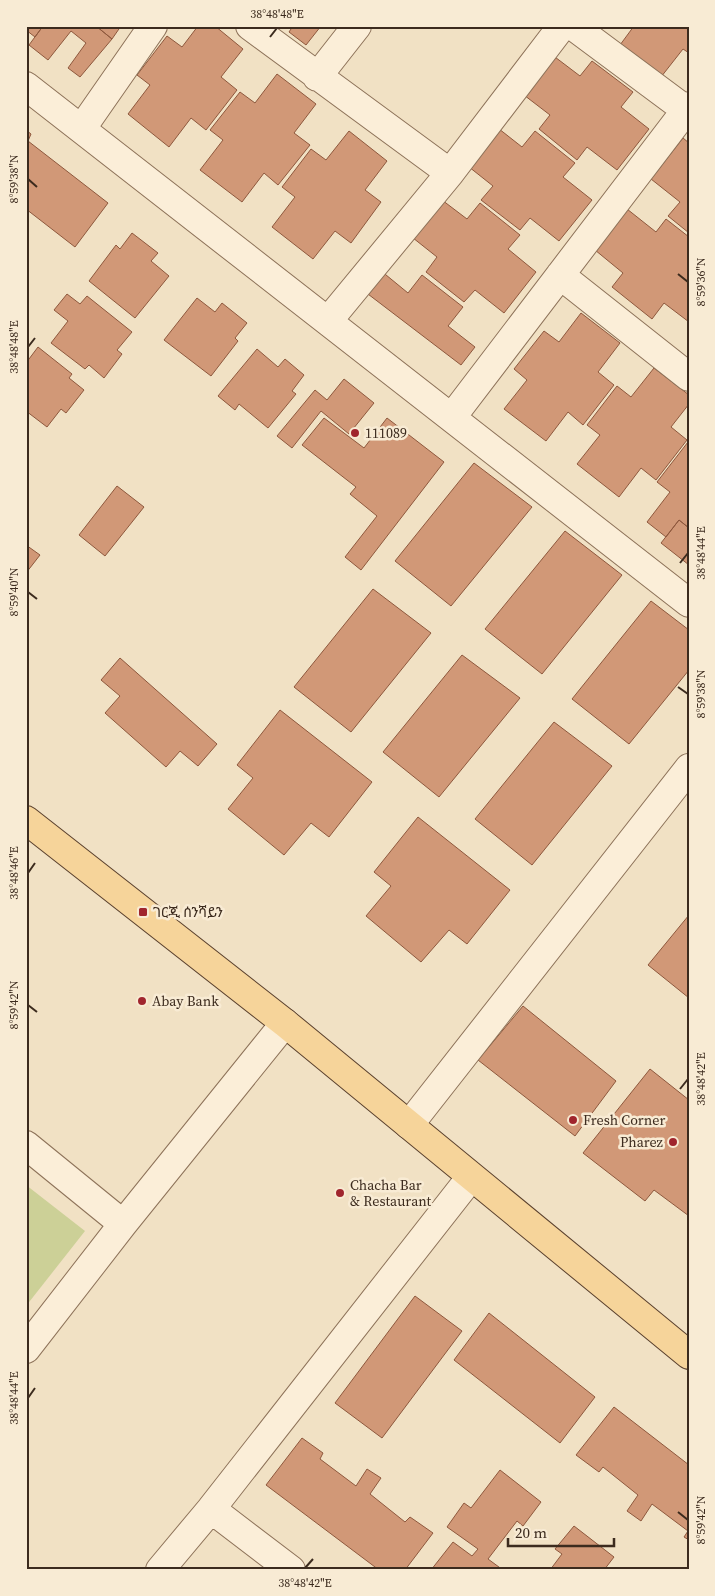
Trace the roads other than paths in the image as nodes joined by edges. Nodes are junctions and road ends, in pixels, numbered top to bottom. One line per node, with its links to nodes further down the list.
1 (153, 26): 9 (street)
2 (250, 26): 6 (street)
3 (357, 26): 6 (street)
4 (562, 26): 10 (street)
5 (573, 26): 8 (street)
6 (316, 77): 10 (street)
7 (26, 86): 9 (street)
8 (687, 109): 11 (street)
9 (82, 128): 12 (street)
10 (450, 174): 12 (street)
11 (560, 275): 13 (street); 14 (street)
12 (328, 321): 14 (street)
13 (689, 377)
14 (452, 418): 15 (street)
15 (689, 603)
16 (689, 768): 19 (street)
17 (26, 820): 18 (main road)
18 (285, 1023): 19 (main road); 22 (street)
19 (409, 1125): 21 (main road)
20 (26, 1146): 22 (street)
21 (471, 1177): 24 (main road); 25 (street)
22 (123, 1224): 23 (street)
23 (26, 1349)
24 (689, 1356)
25 (211, 1509): 26 (street); 27 (street)
26 (160, 1570)
27 (291, 1570)

